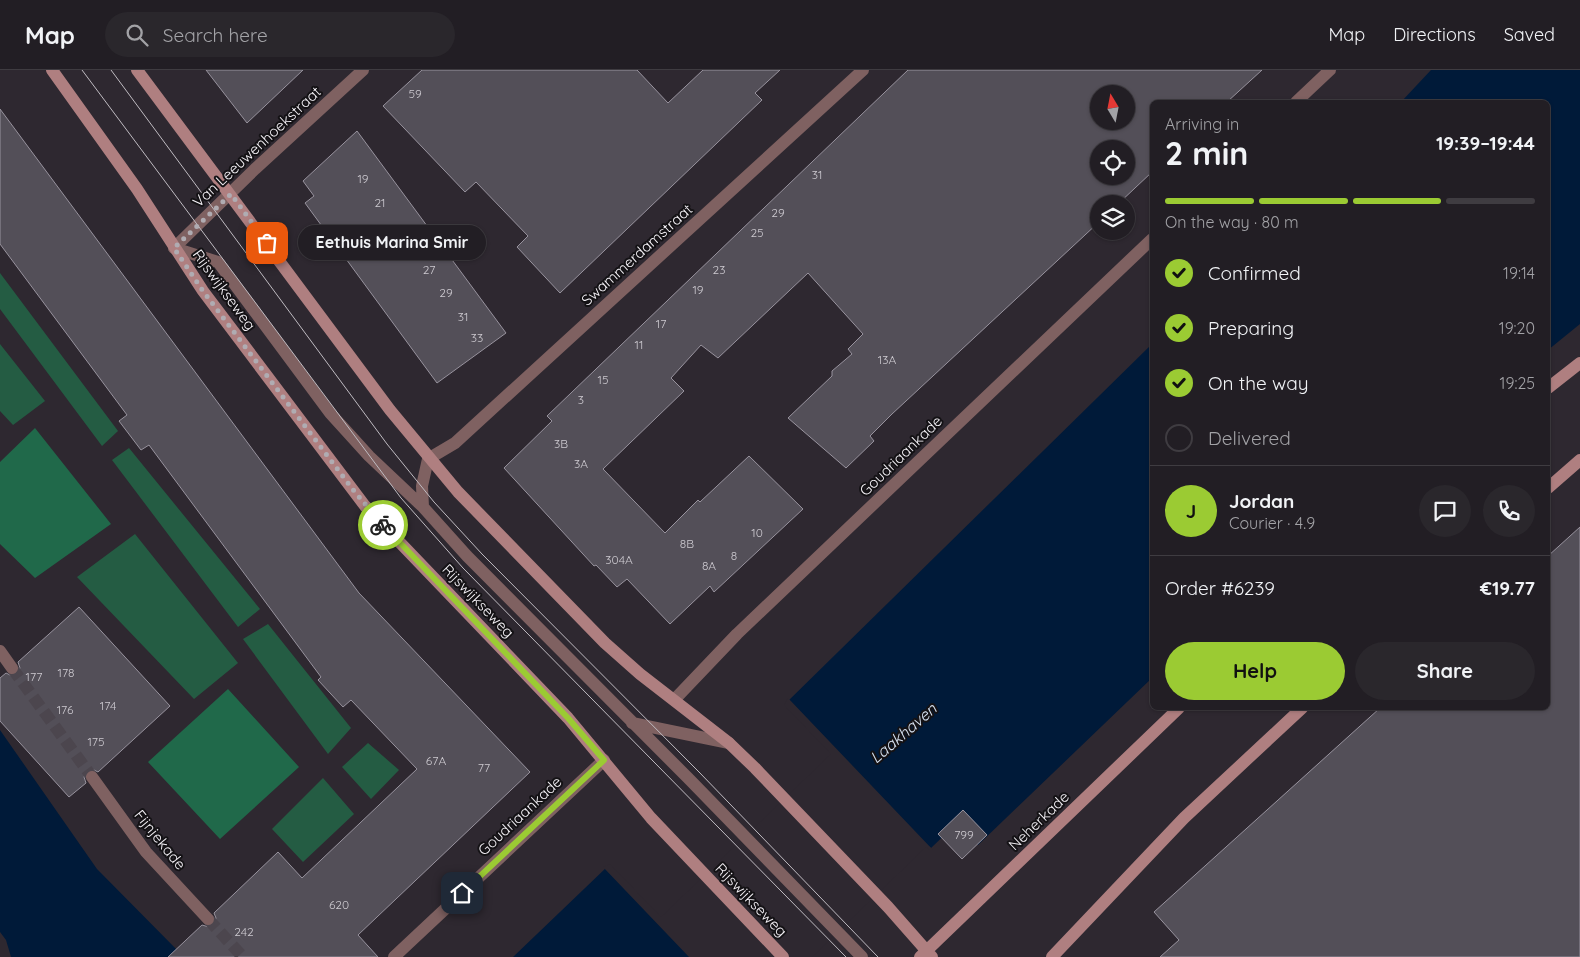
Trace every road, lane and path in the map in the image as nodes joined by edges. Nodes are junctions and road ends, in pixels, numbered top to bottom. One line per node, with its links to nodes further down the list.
1 (52, 70): 9 (main road, Rijswijkseweg)
2 (137, 70): 7 (main road)
3 (363, 70): 7 (street, Van Leeuwenhoekstraat)
4 (863, 70): 12 (street, Swammerdamstraat)
5 (1330, 70): 6 (street)
6 (1298, 100)
7 (231, 194): 9 (street, Van Leeuwenhoekstraat); 12 (main road)
8 (1150, 241): 18 (street, Goudriaankade)
9 (174, 248): 15 (street, Rijswijkseweg); 23 (main road, Rijswijkseweg)
10 (1580, 363): 11 (main road)
11 (1550, 386)
12 (428, 458): 15 (street); 18 (main road)
13 (1580, 460): 14 (main road)
14 (1550, 486)
15 (423, 507): 21 (street, Rijswijkseweg)
16 (0, 651): 17 (street)
17 (12, 668)
18 (675, 700): 22 (main road)
19 (1177, 710): 26 (main road, Neherkade)
20 (1300, 710): 30 (main road)
21 (632, 723): 22 (street); 29 (street, Rijswijkseweg)
22 (728, 743): 26 (main road)
23 (604, 760): 27 (street, Goudriaankade); 28 (main road, Rijswijkseweg)
24 (92, 778): 25 (street, Fijnjekade)
25 (208, 919)
26 (927, 955)
27 (394, 957)
28 (783, 957)
29 (862, 957)
30 (1052, 957)

